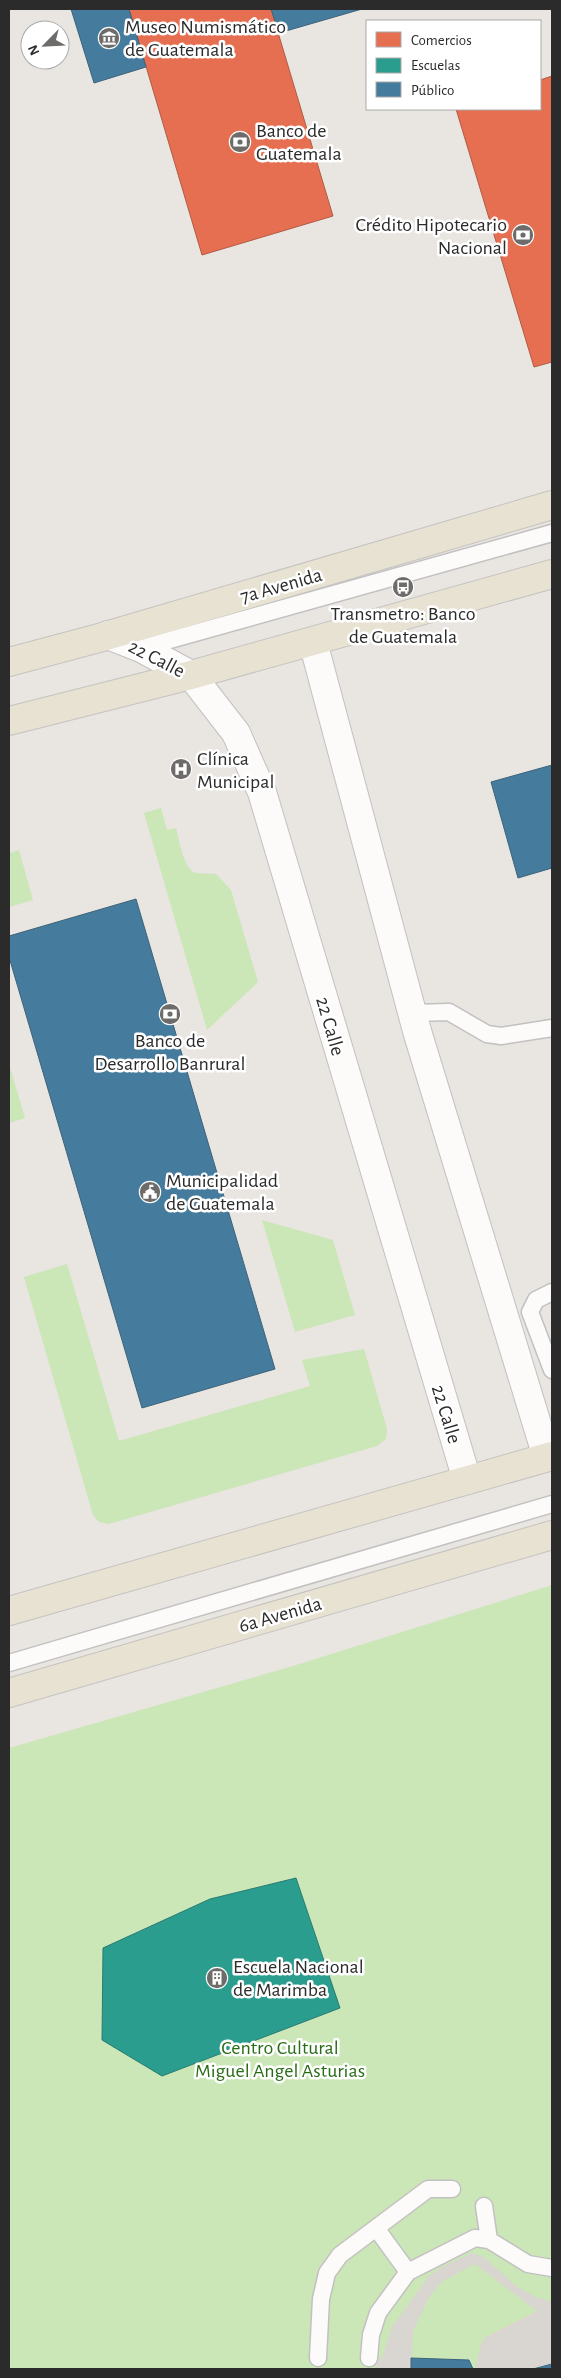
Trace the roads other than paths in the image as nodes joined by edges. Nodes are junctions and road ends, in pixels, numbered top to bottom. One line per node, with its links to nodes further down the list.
1 (552, 504): 4 (main road, 7a Avenida)
2 (552, 533): 6 (lane)
3 (552, 574): 5 (main road)
4 (108, 635): 6 (street, 22 Calle); 7 (main road, 7a Avenida)
5 (313, 642): 8 (main road); 10 (street)
6 (141, 648): 8 (street, 22 Calle)
7 (9, 662)
8 (192, 676): 9 (main road); 15 (street, 22 Calle)
9 (9, 721)
10 (412, 1013): 11 (lane); 14 (street)
11 (552, 1028)
12 (552, 1292): 13 (lane)
13 (552, 1370)
14 (550, 1456): 15 (main road)
15 (467, 1480): 18 (main road)
16 (552, 1504): 19 (lane)
17 (552, 1535): 20 (main road, 6a Avenida)
18 (9, 1611)
19 (9, 1663)
20 (9, 1693)
21 (452, 2189): 23 (lane)
22 (484, 2206): 24 (lane)
23 (376, 2228): 26 (lane); 27 (lane)
24 (490, 2240): 25 (lane); 26 (lane)
25 (552, 2268)
26 (408, 2272): 28 (lane)
27 (318, 2358)
28 (369, 2358)

